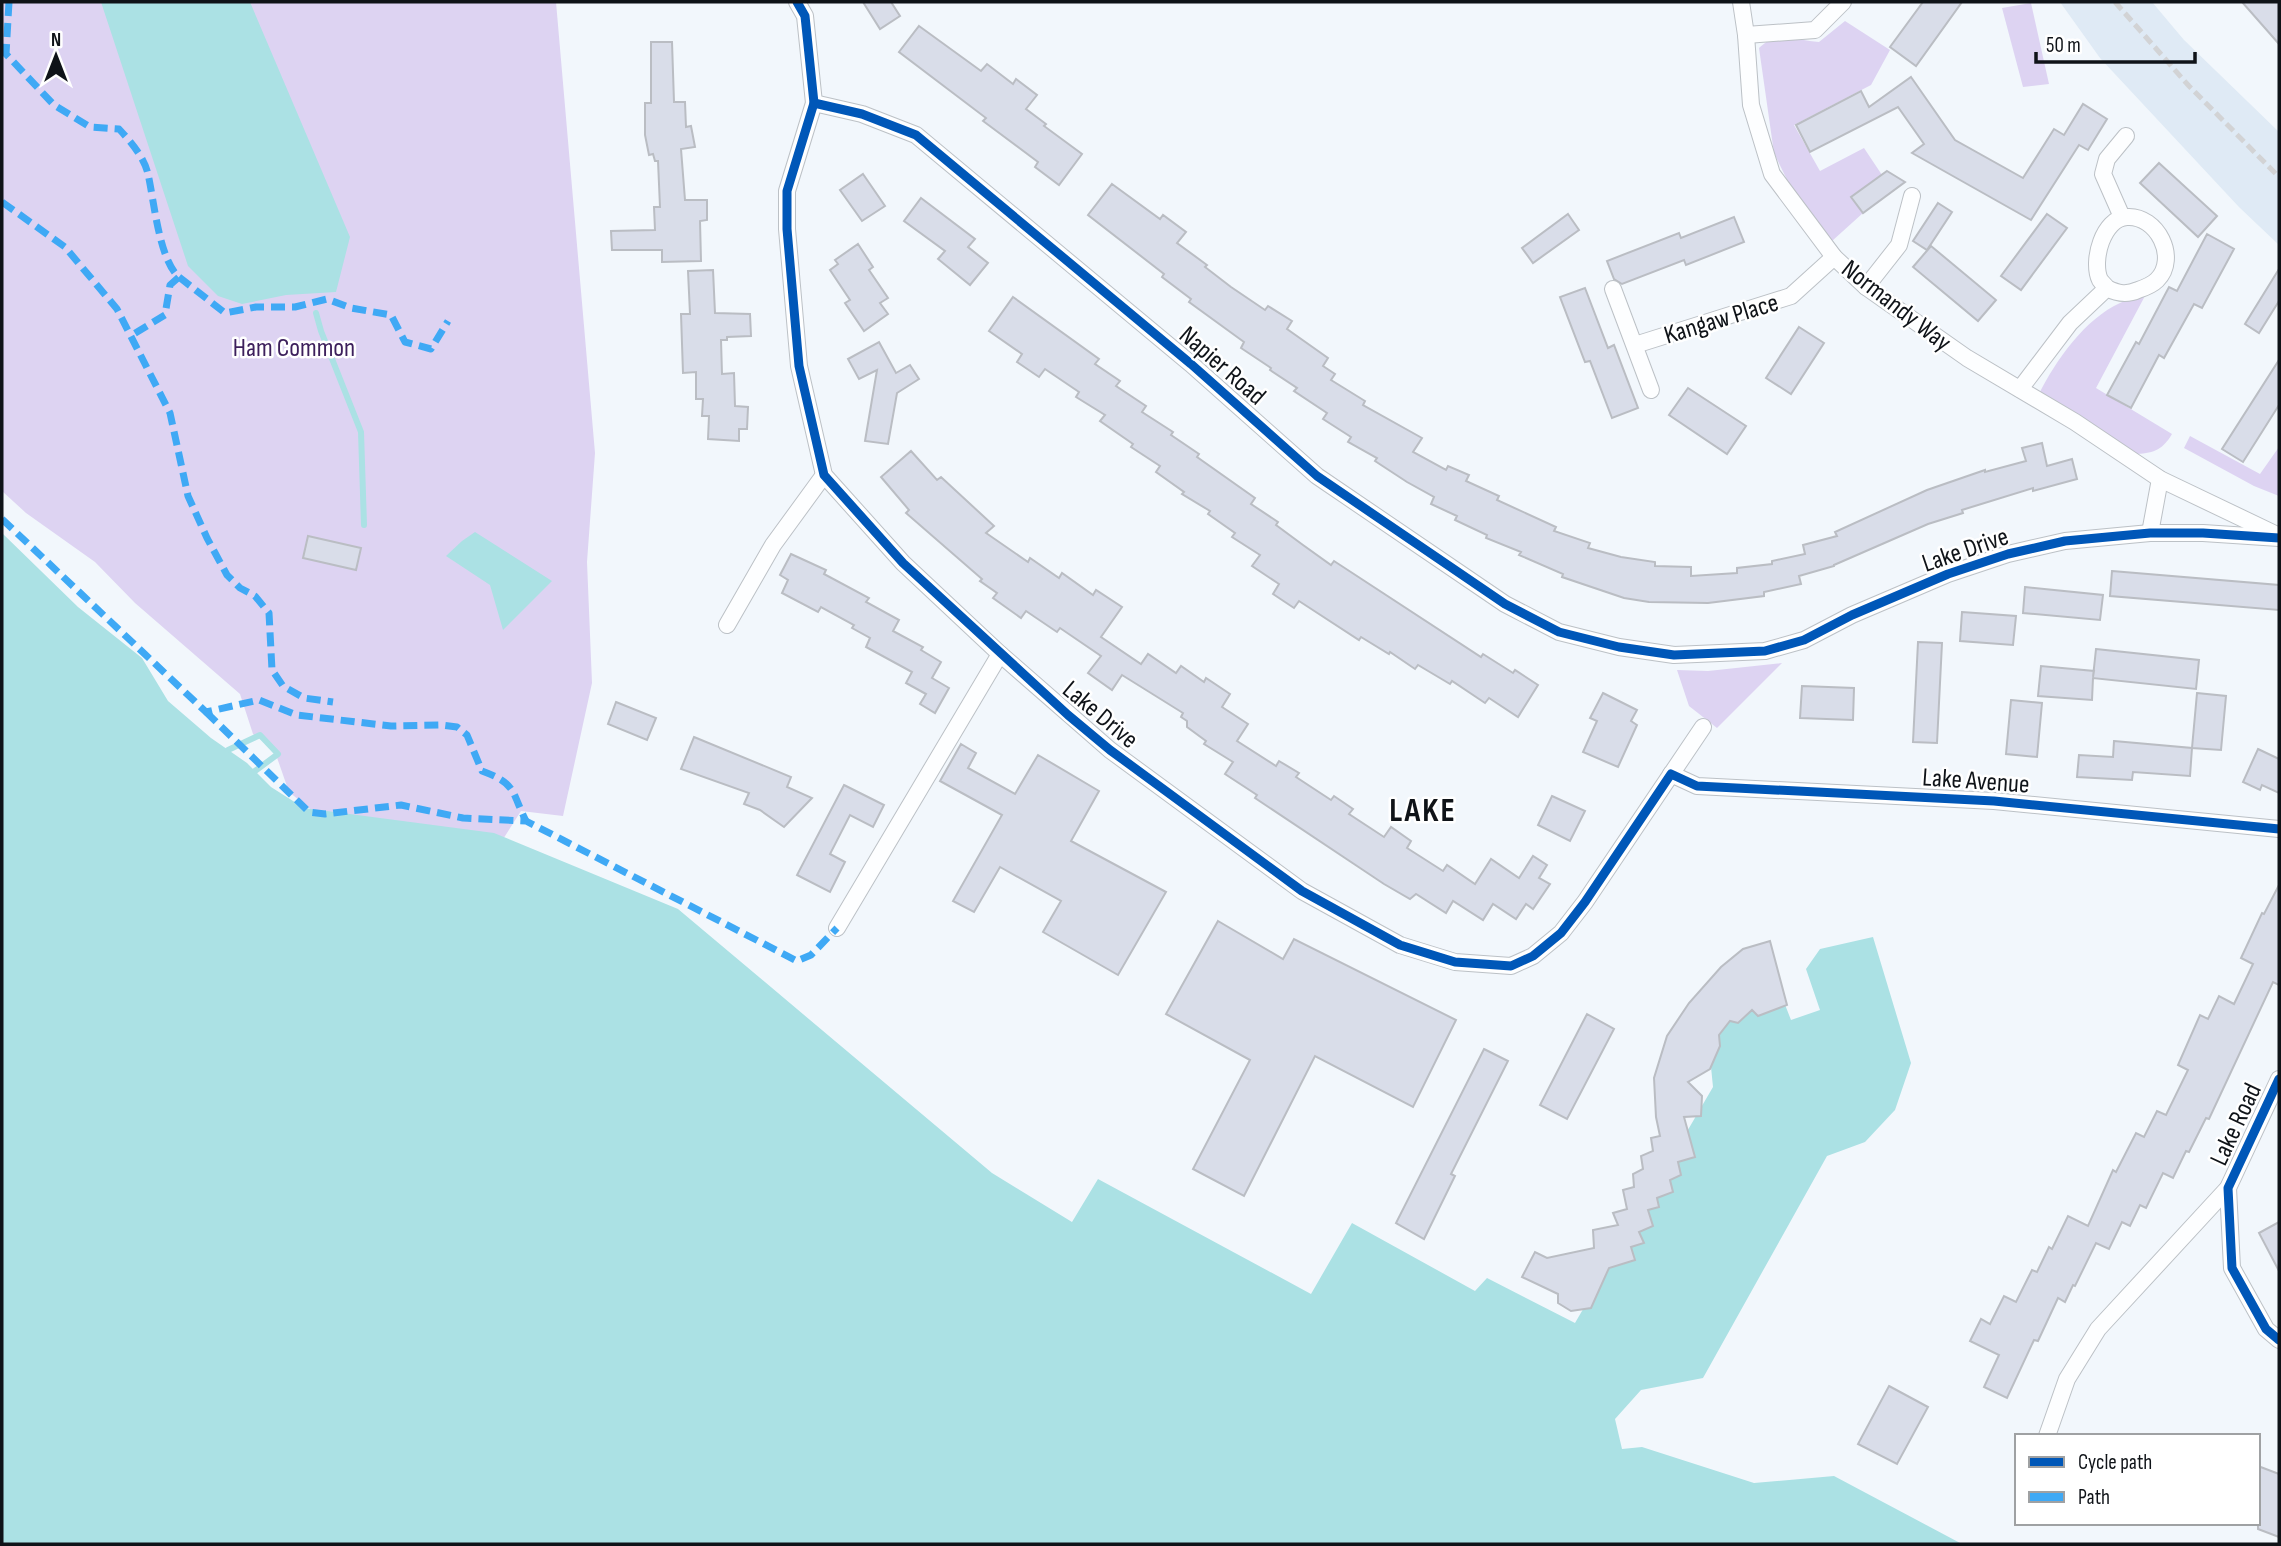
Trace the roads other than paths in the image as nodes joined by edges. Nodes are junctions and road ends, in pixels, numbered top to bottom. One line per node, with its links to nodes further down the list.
1 (797, 2): 5 (street)
2 (1741, 2): 4 (street, Normandy Way)
3 (1843, 2): 4 (street)
4 (1746, 34): 9 (street, Normandy Way)
5 (814, 103): 16 (street, Lake Drive); 22 (street, Napier Road)
6 (2126, 136): 8 (street)
7 (1912, 196): 10 (street)
8 (2122, 217): 11 (street); 11 (street)
9 (1835, 257): 10 (street, Normandy Way); 13 (street, Kangaw Place)
10 (1866, 287): 14 (street, Normandy Way)
11 (2107, 288): 14 (street)
12 (1613, 289): 13 (street, Kangaw Place)
13 (1635, 345): 15 (street, Kangaw Place)
14 (2020, 389): 17 (street, Normandy Way)
15 (1651, 390)
16 (824, 475): 20 (street); 21 (street, Lake Drive)
17 (2160, 479): 18 (street); 19 (street, Normandy Way)
18 (2150, 533): 19 (street, Lake Drive); 22 (street, Lake Drive)
19 (2279, 537)
20 (727, 625)
21 (1000, 654): 24 (street, Lake Drive); 26 (street)
22 (1718, 655)
23 (1703, 727): 24 (street, Lake Drive)
24 (1671, 774): 25 (street, Lake Avenue)
25 (2279, 829)
26 (837, 928)
27 (2279, 1079): 28 (street, Lake Road)
28 (2228, 1188): 29 (street); 30 (street, Lake Road)
29 (2279, 1340)
30 (2048, 1434)

